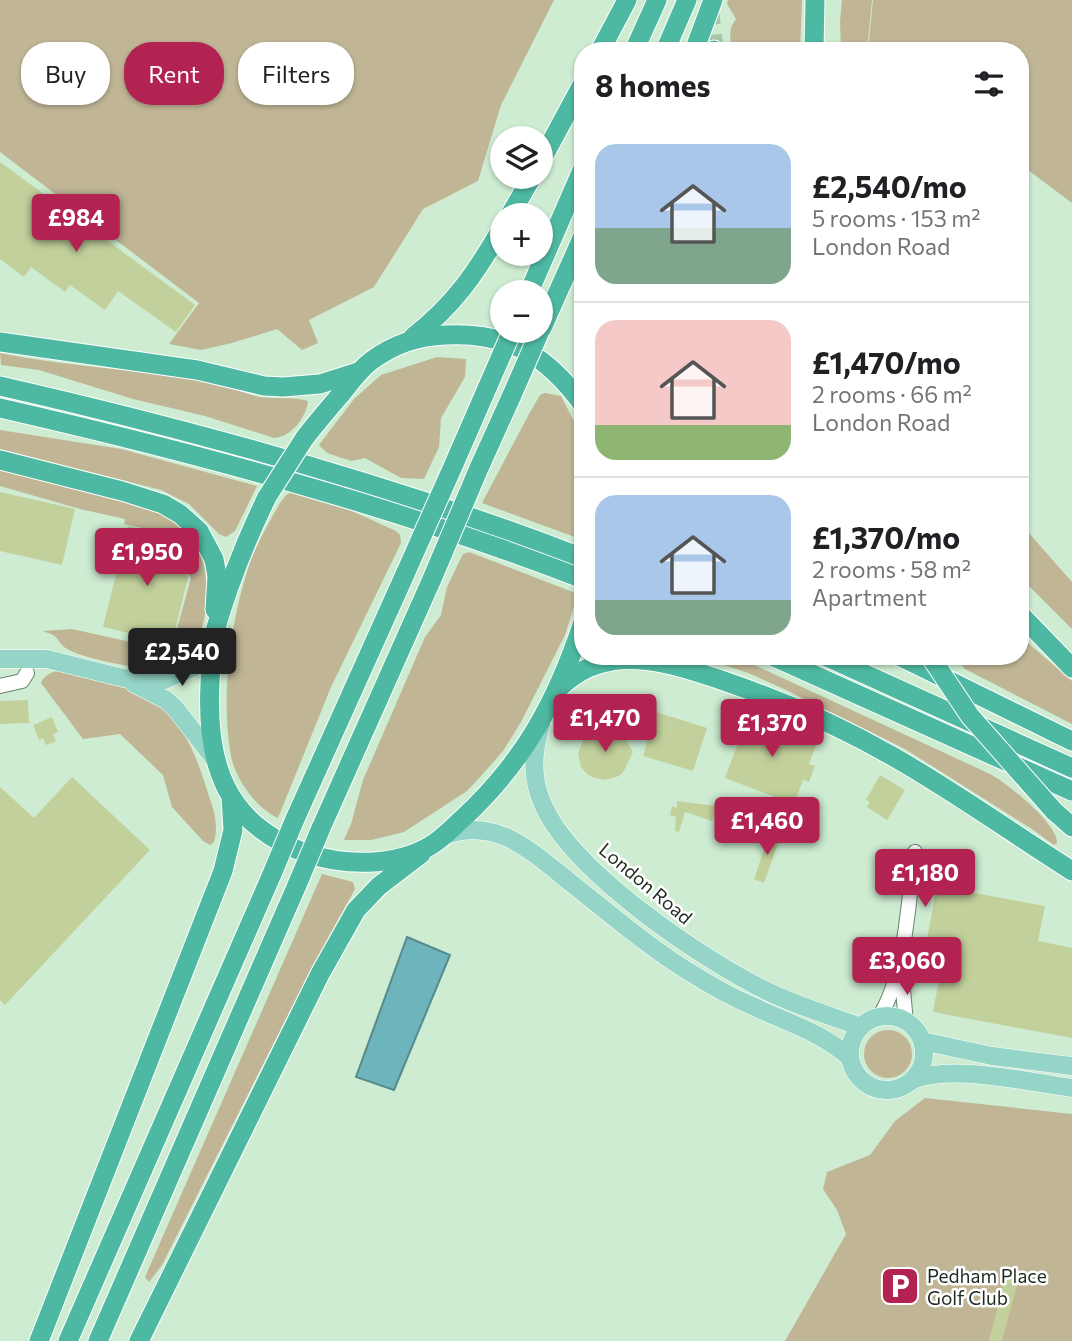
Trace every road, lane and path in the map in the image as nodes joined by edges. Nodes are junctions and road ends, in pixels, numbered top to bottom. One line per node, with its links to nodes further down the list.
1 (627, 0): 6 (highway)
2 (657, 0): 7 (highway)
3 (687, 0): 8 (highway)
4 (713, 0): 9 (highway)
5 (816, 0): 10 (highway)
6 (605, 42)
7 (638, 42)
8 (668, 42)
9 (697, 42)
10 (814, 42)
11 (574, 100): 12 (highway)
12 (553, 139)
13 (574, 189): 16 (highway)
14 (490, 247): 18 (highway)
15 (574, 256): 17 (highway)
16 (535, 280)
17 (553, 302)
18 (409, 340): 22 (highway); 24 (highway)
19 (0, 342): 22 (highway)
20 (507, 343): 64 (highway, bridge)
21 (535, 343): 65 (highway, bridge)
22 (358, 372): 30 (highway, bridge)
23 (0, 386): 27 (highway)
24 (574, 394)
25 (0, 408): 28 (highway)
26 (0, 460): 30 (highway)
27 (574, 555)
28 (574, 576)
29 (1029, 623): 39 (highway)
30 (213, 641): 41 (main road); 46 (highway)
31 (574, 647): 43 (highway)
32 (0, 659): 41 (main road)
33 (596, 665): 43 (highway)
34 (668, 665): 53 (highway)
35 (792, 665): 48 (highway)
36 (845, 665): 47 (highway)
37 (917, 665): 45 (highway)
38 (936, 665): 50 (highway, bridge)
39 (1072, 668)
40 (27, 673): 42 (street)
41 (123, 678): 46 (main road)
42 (0, 686)
43 (559, 688): 44 (highway)
44 (543, 718): 51 (highway); 57 (main road, London Road)
45 (1072, 741)
46 (216, 761): 49 (highway)
47 (1072, 768)
48 (1072, 792)
49 (231, 797): 51 (highway); 63 (highway)
50 (1072, 827)
51 (436, 841): 59 (main road); 66 (highway)
52 (915, 852): 54 (street)
53 (1072, 872)
54 (900, 961): 55 (street); 56 (street)
55 (879, 1017): 56 (main road); 57 (main road)
56 (906, 1022): 58 (main road)
57 (860, 1027): 59 (main road)
58 (922, 1041): 60 (main road); 61 (main road)
59 (850, 1058): 61 (main road)
60 (1072, 1066)
61 (912, 1080): 62 (main road)
62 (1072, 1088)
63 (39, 1341)
64 (68, 1341)
65 (98, 1341)
66 (139, 1341)

